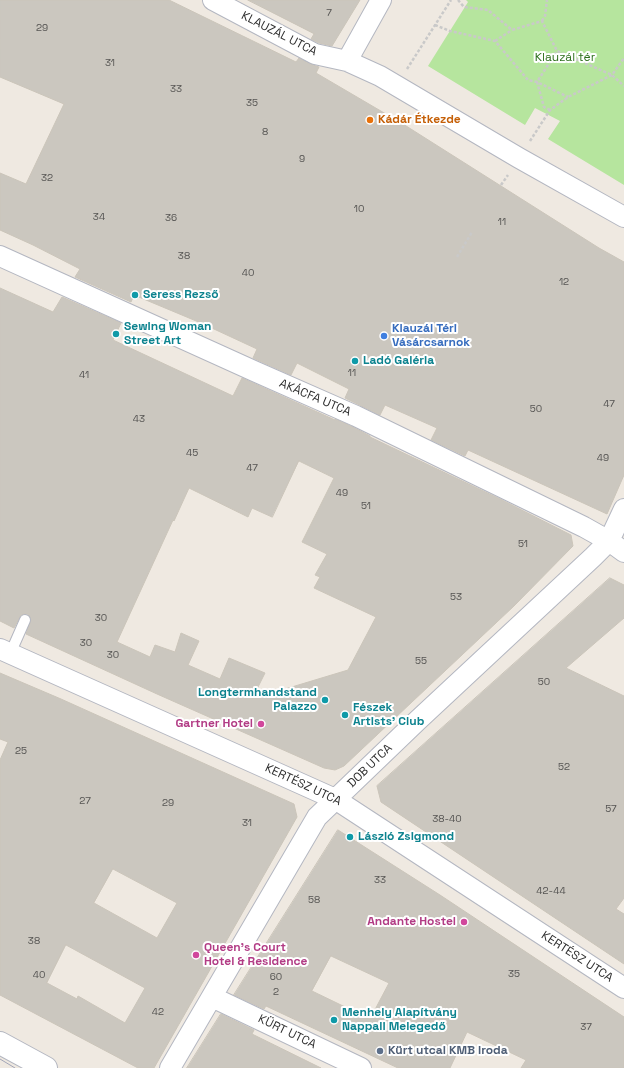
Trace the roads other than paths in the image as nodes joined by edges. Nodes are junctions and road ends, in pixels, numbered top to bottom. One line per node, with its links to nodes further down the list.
1 (213, 0): 3 (street, KLAUZÁL UTCA)
2 (381, 0): 3 (street)
3 (347, 62): 4 (street)
4 (624, 217)
5 (0, 256): 7 (street, AKÁCFA UTCA)
6 (624, 509): 7 (street, DOB UTCA)
7 (616, 546): 10 (street, DOB UTCA)
8 (25, 620): 9 (lane)
9 (5, 652): 10 (street, KERTÉSZ UTCA)
10 (336, 799): 11 (street, KERTÉSZ UTCA); 12 (street, DOB UTCA)
11 (624, 988)
12 (212, 997): 15 (street, DOB UTCA); 16 (street, KÜRT UTCA)
13 (0, 1043): 14 (main road)
14 (46, 1068)
15 (170, 1068)
16 (361, 1068)

